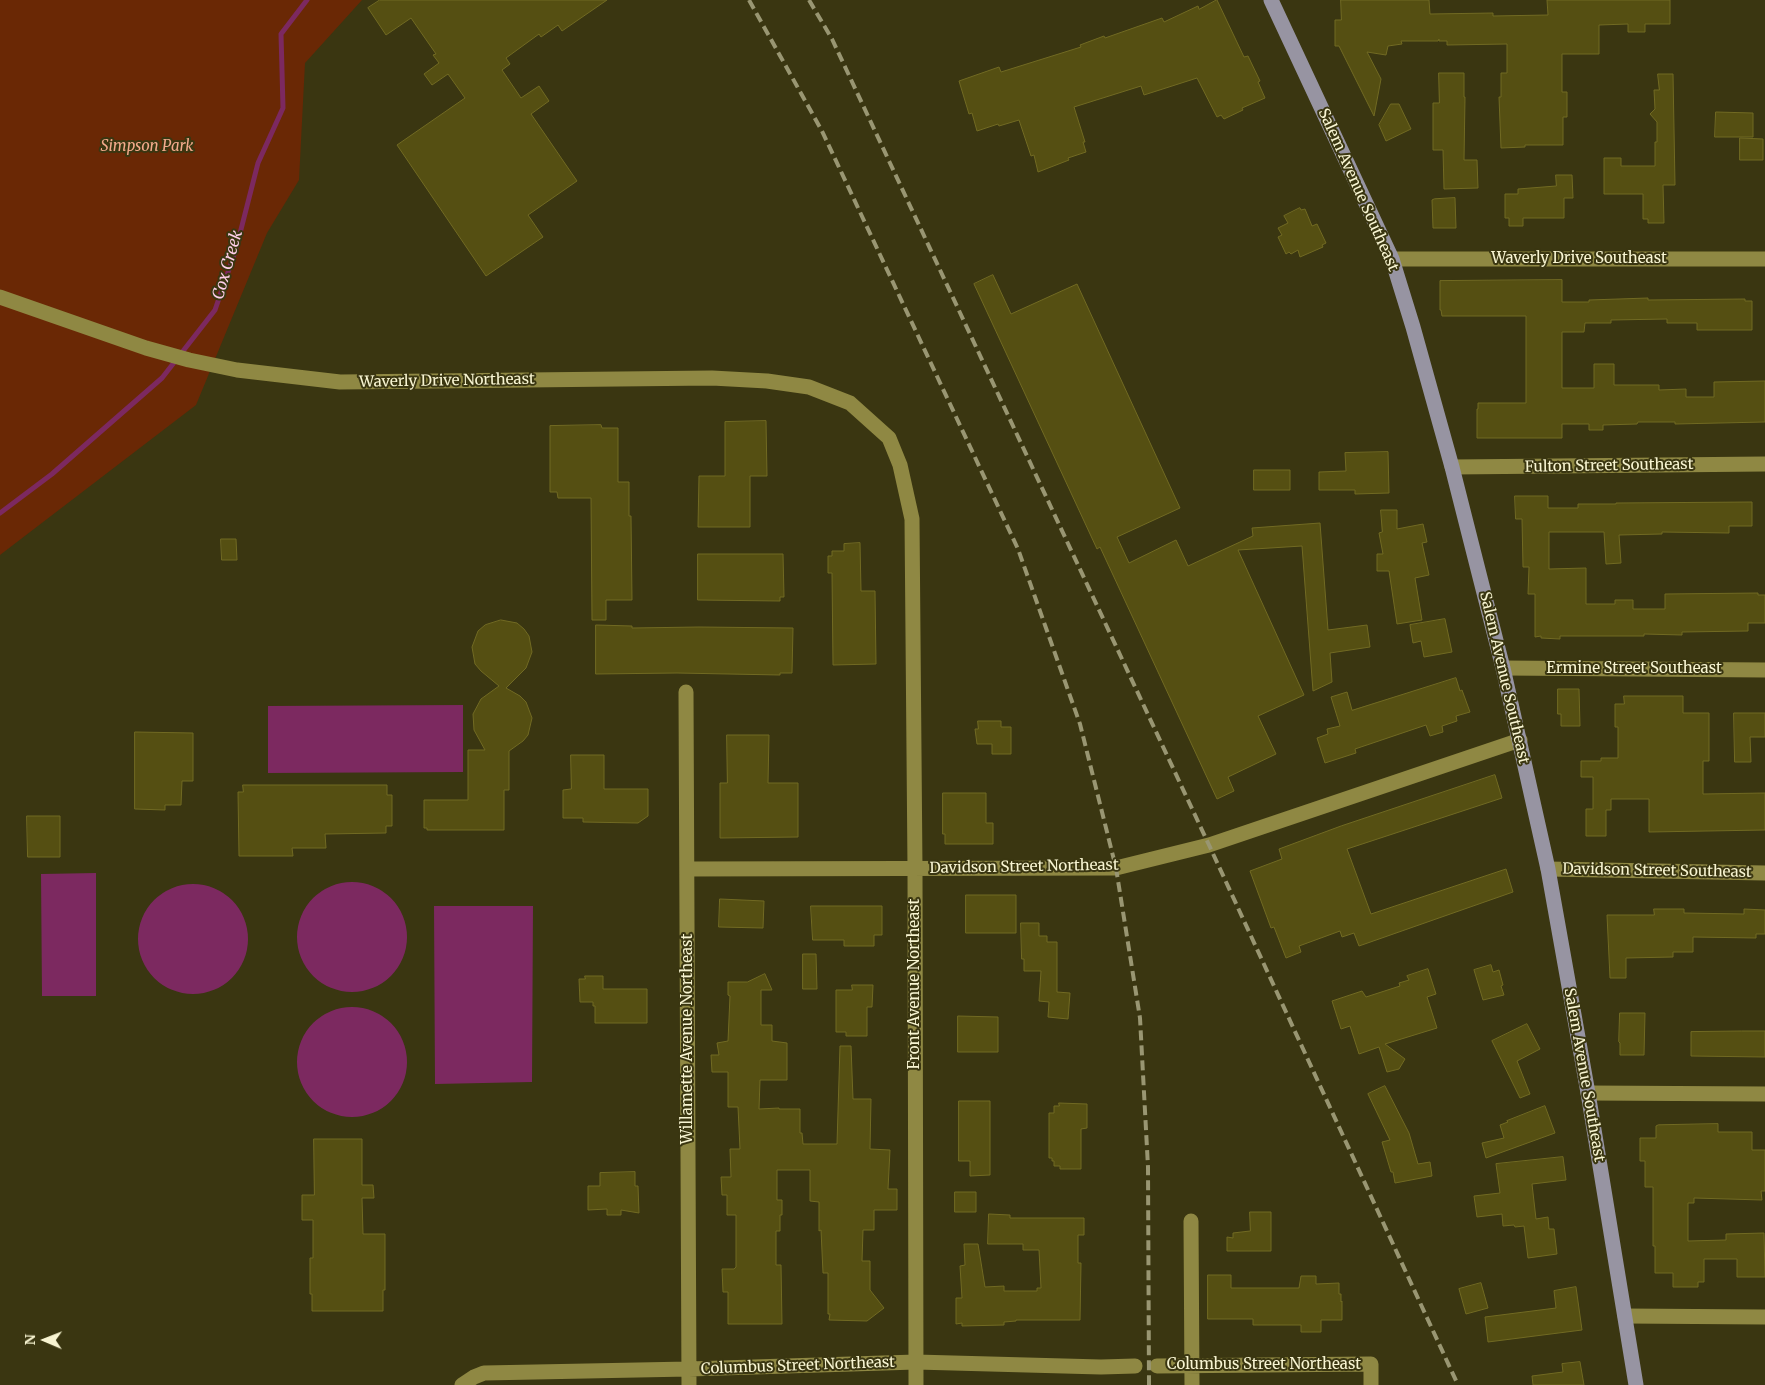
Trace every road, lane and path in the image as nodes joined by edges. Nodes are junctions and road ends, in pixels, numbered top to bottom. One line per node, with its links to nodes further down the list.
1 (1271, 0): 2 (main road, Salem Avenue Southeast)
2 (1392, 259): 3 (street, Waverly Drive Southeast); 7 (main road, Salem Avenue Southeast)
3 (1765, 259)
4 (0, 297): 5 (street, Waverly Drive Northeast)
5 (889, 438): 13 (street, Front Avenue Northeast)
6 (1765, 464): 7 (street, Fulton Street Southeast)
7 (1452, 467): 8 (main road, Salem Avenue Southeast)
8 (1503, 668): 9 (street, Ermine Street Southeast); 11 (main road, Salem Avenue Southeast)
9 (1765, 670)
10 (686, 692): 12 (street, Willamette Avenue Northeast)
11 (1520, 740): 13 (street, Davidson Street Northeast); 14 (main road, Salem Avenue Southeast)
12 (688, 869): 13 (street, Davidson Street Northeast); 25 (street, Willamette Avenue Northeast)
13 (915, 869): 21 (street, Front Avenue Northeast)
14 (1548, 869): 15 (street, Davidson Street Southeast); 16 (main road, Salem Avenue Southeast)
15 (1765, 873)
16 (1588, 1093): 17 (street); 19 (main road, Salem Avenue Southeast)
17 (1765, 1094)
18 (1191, 1221): 24 (street)
19 (1625, 1316): 20 (street); 31 (main road, Salem Avenue Southeast)
20 (1765, 1317)
21 (916, 1362): 22 (street, Columbus Street Northeast); 25 (street, Columbus Street Northeast); 28 (street, Front Avenue Northeast)
22 (1135, 1366)
23 (1156, 1366): 24 (street, Columbus Street Northeast)
24 (1192, 1366): 29 (street); 30 (street, Columbus Street Northeast)
25 (689, 1369): 26 (street, Columbus Street Northeast); 27 (street, Willamette Avenue Northeast)
26 (462, 1384)
27 (689, 1385)
28 (916, 1385)
29 (1192, 1385)
30 (1371, 1385)
31 (1636, 1385)

